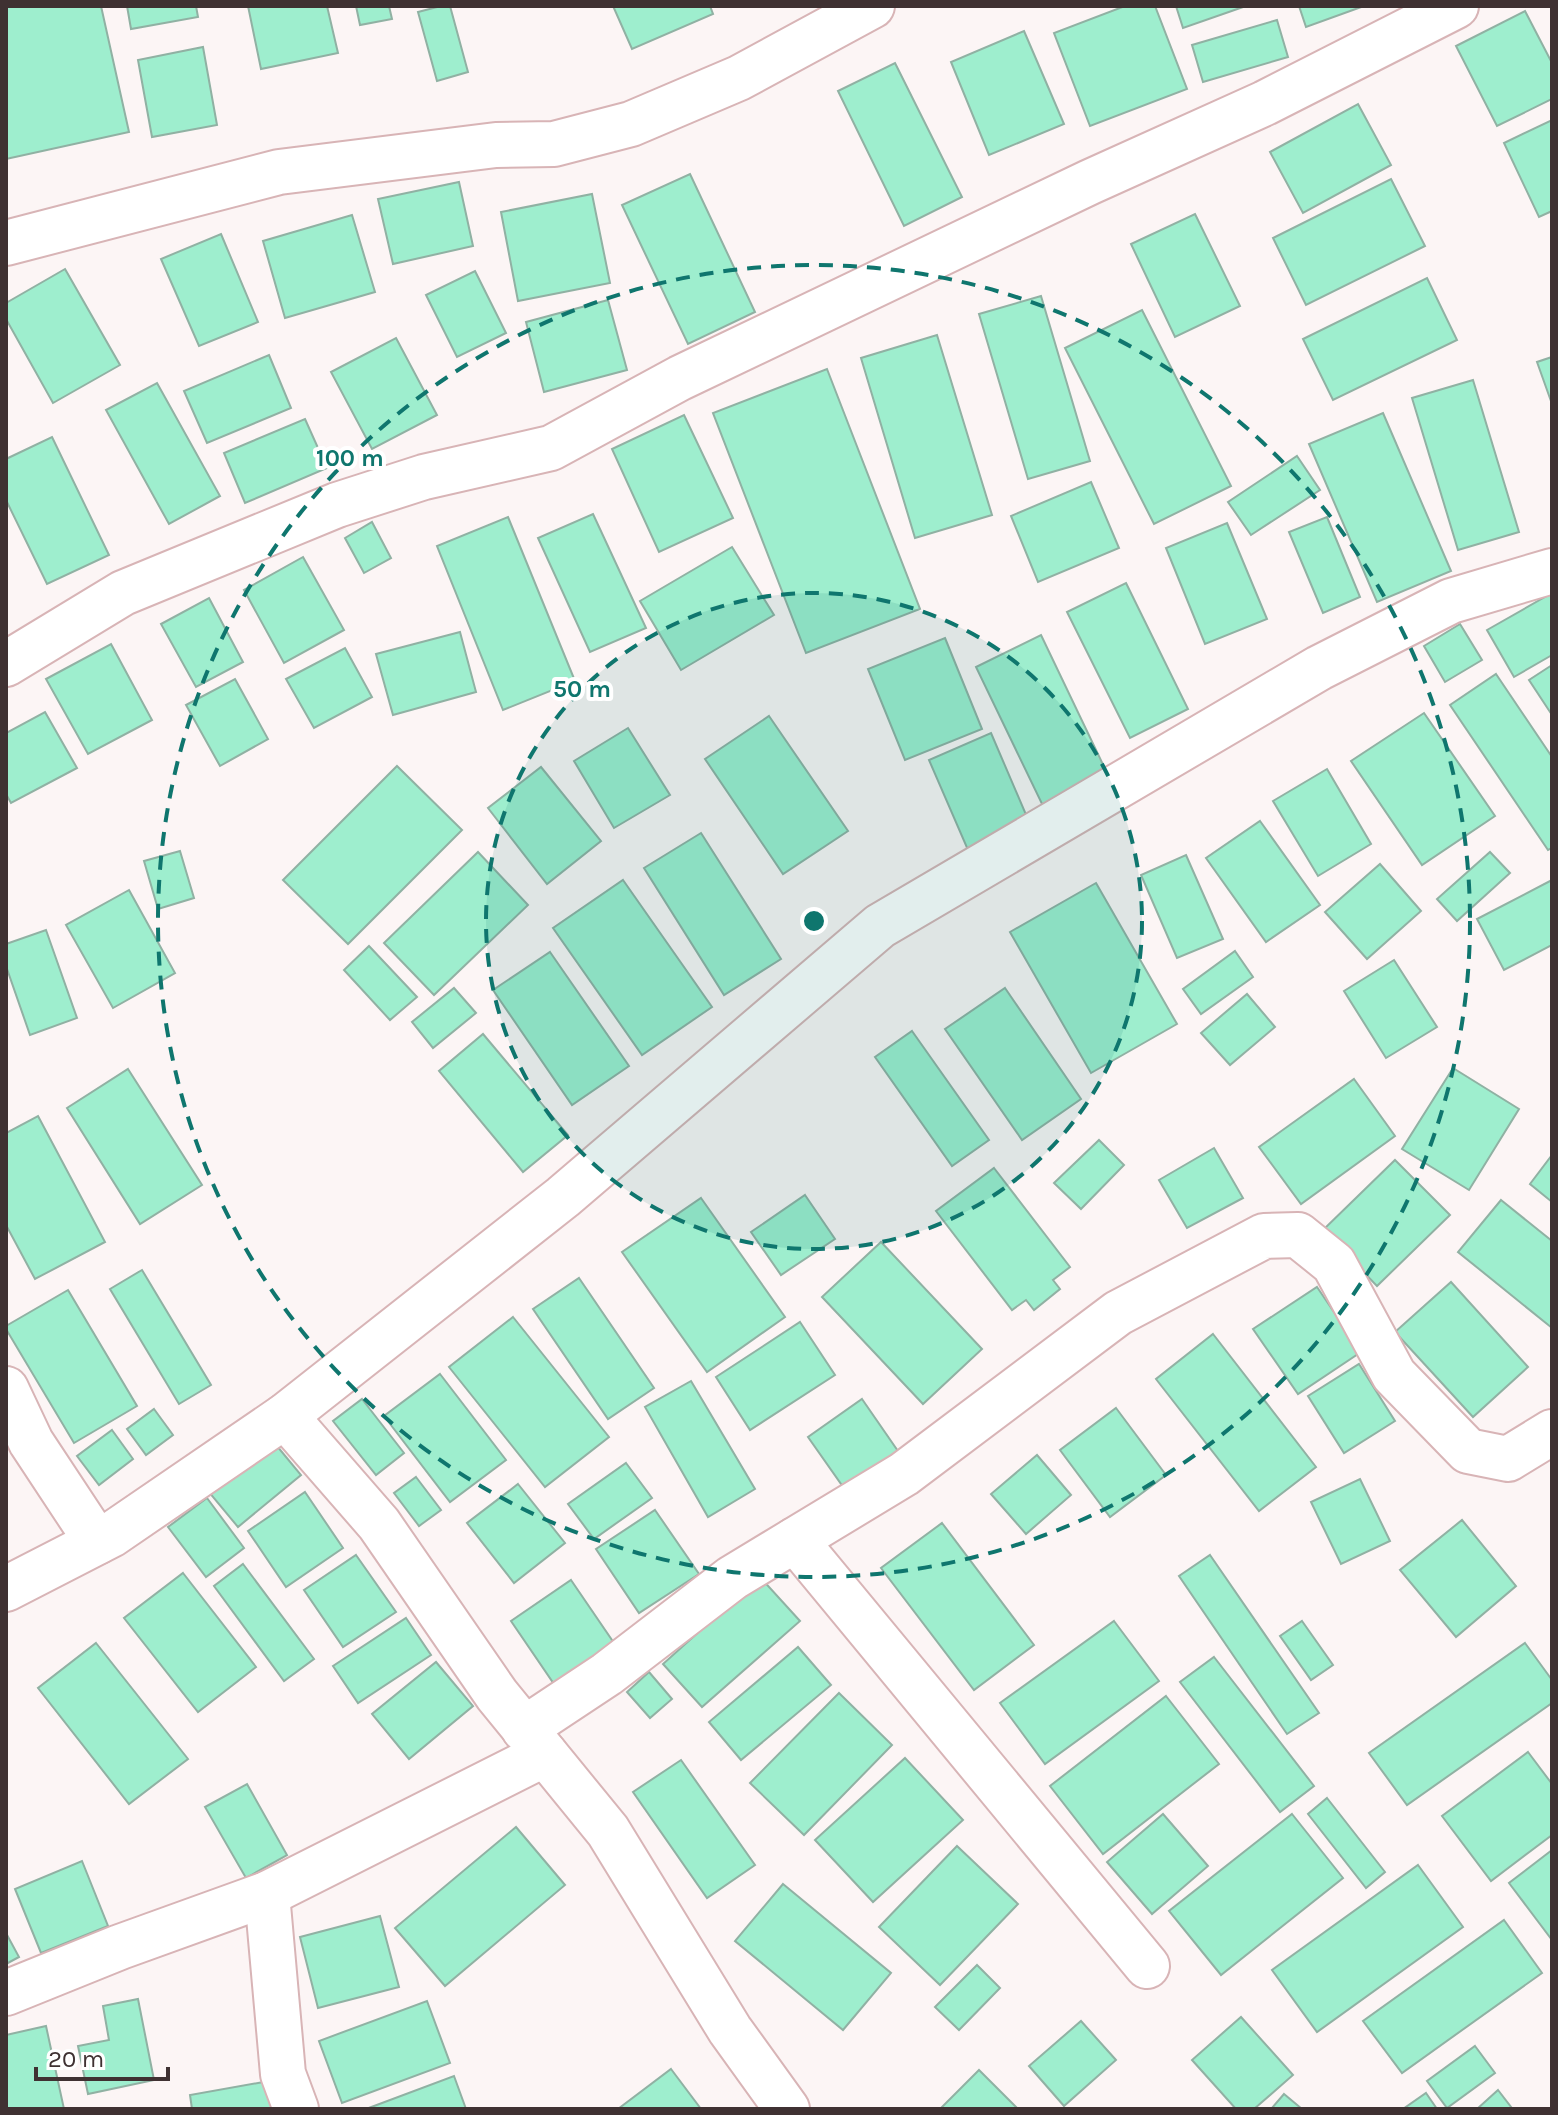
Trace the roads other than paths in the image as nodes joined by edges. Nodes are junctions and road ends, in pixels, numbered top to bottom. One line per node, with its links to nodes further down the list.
1 (872, 6): 3 (street)
2 (1456, 6): 5 (street)
3 (6, 243)
4 (1552, 571): 7 (street)
5 (6, 664)
6 (6, 1389): 10 (street)
7 (285, 1416): 10 (street); 12 (street)
8 (1552, 1432): 9 (street)
9 (795, 1540): 12 (street); 14 (street)
10 (97, 1542): 11 (street)
11 (6, 1589)
12 (535, 1742): 13 (street); 17 (street)
13 (267, 1894): 15 (street); 16 (street)
14 (1147, 1966)
15 (6, 1993)
16 (296, 2109)
17 (787, 2109)

